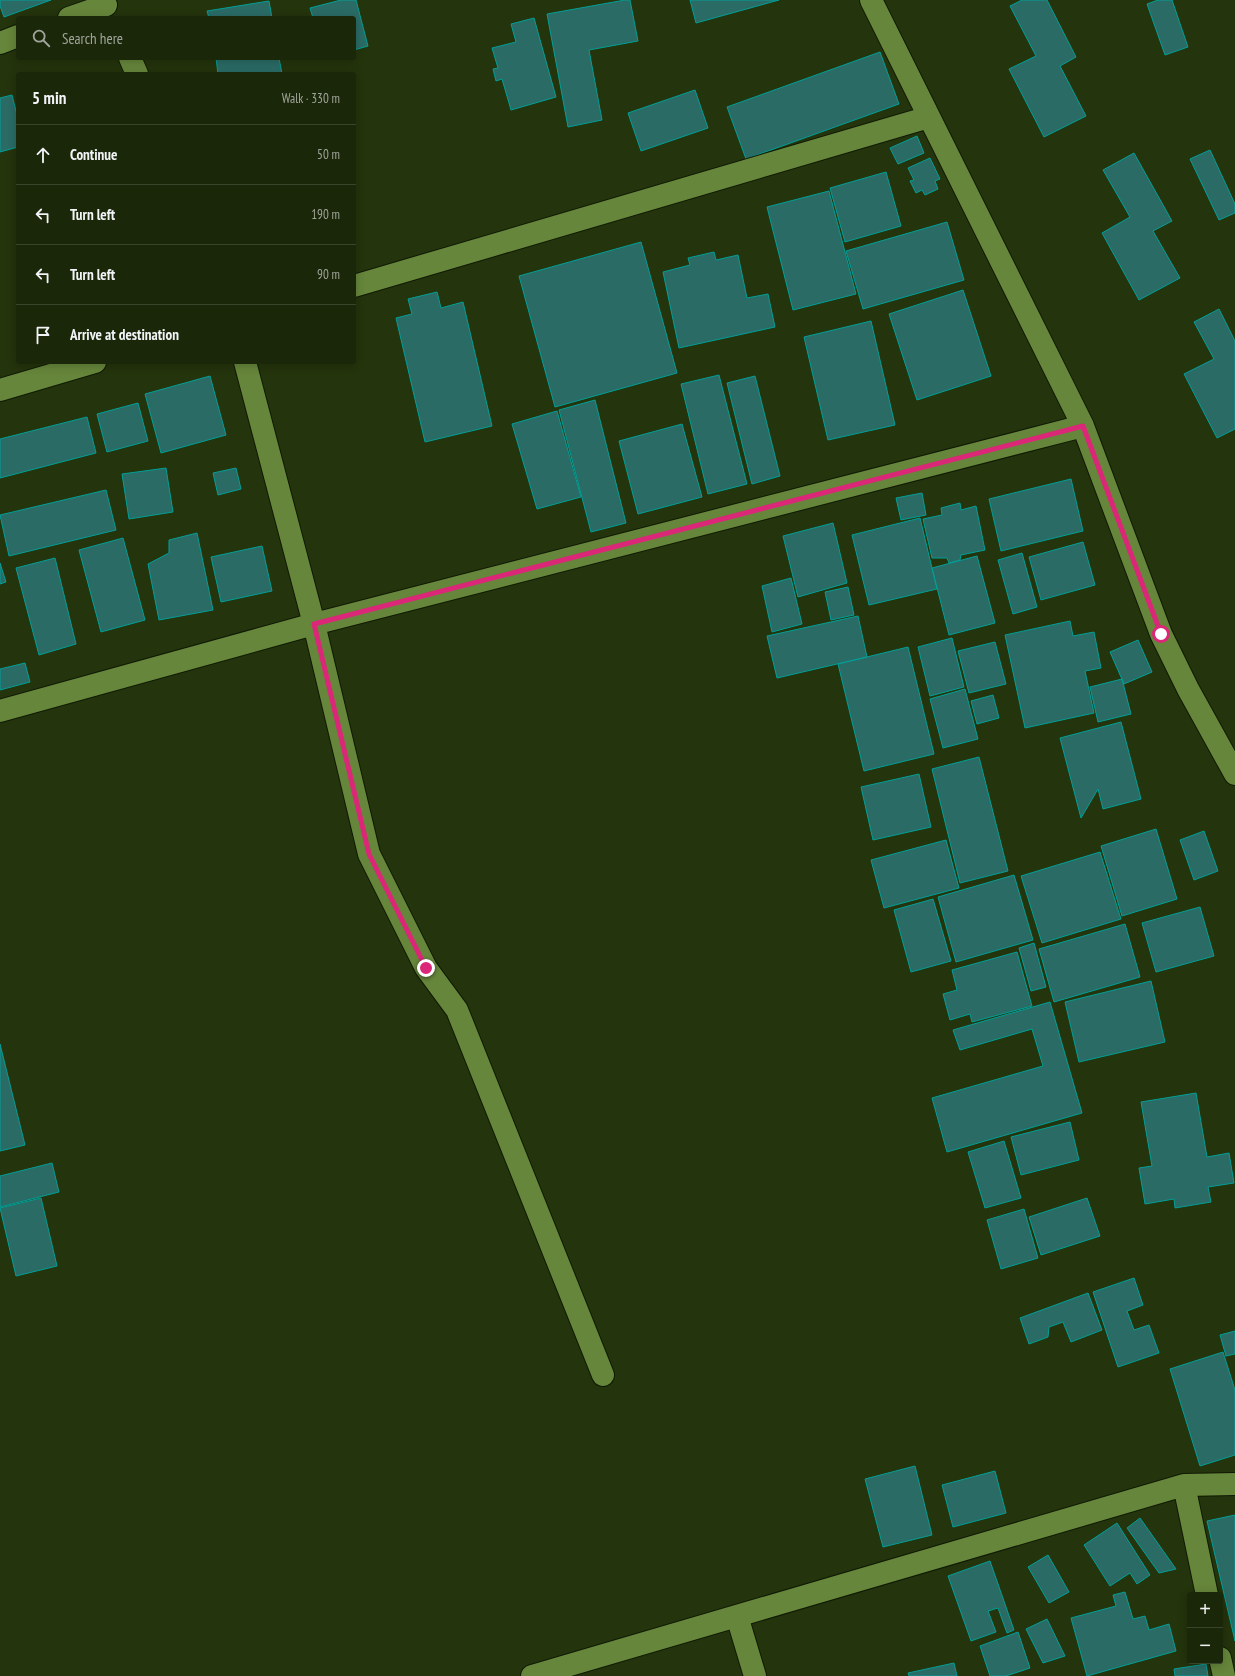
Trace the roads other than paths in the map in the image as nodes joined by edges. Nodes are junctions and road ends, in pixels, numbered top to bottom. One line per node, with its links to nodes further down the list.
1 (871, 0): 8 (street)
2 (107, 8): 3 (street)
3 (77, 16)
4 (16, 37): 5 (street)
5 (0, 42)
6 (131, 60): 7 (street)
7 (136, 72)
8 (929, 117): 9 (street); 13 (street)
9 (356, 285)
10 (88, 364): 12 (street)
11 (245, 364): 14 (street)
12 (0, 390)
13 (1083, 426): 14 (street); 16 (street)
14 (314, 624): 15 (street); 17 (street)
15 (0, 711)
16 (1235, 774)
17 (603, 1375)
18 (1235, 1484): 19 (street)
19 (1184, 1485): 20 (street); 21 (street)
20 (1206, 1592)
21 (737, 1616): 23 (street); 24 (street)
22 (1221, 1664): 25 (street)
23 (532, 1676)
24 (755, 1676)
25 (1224, 1676)

